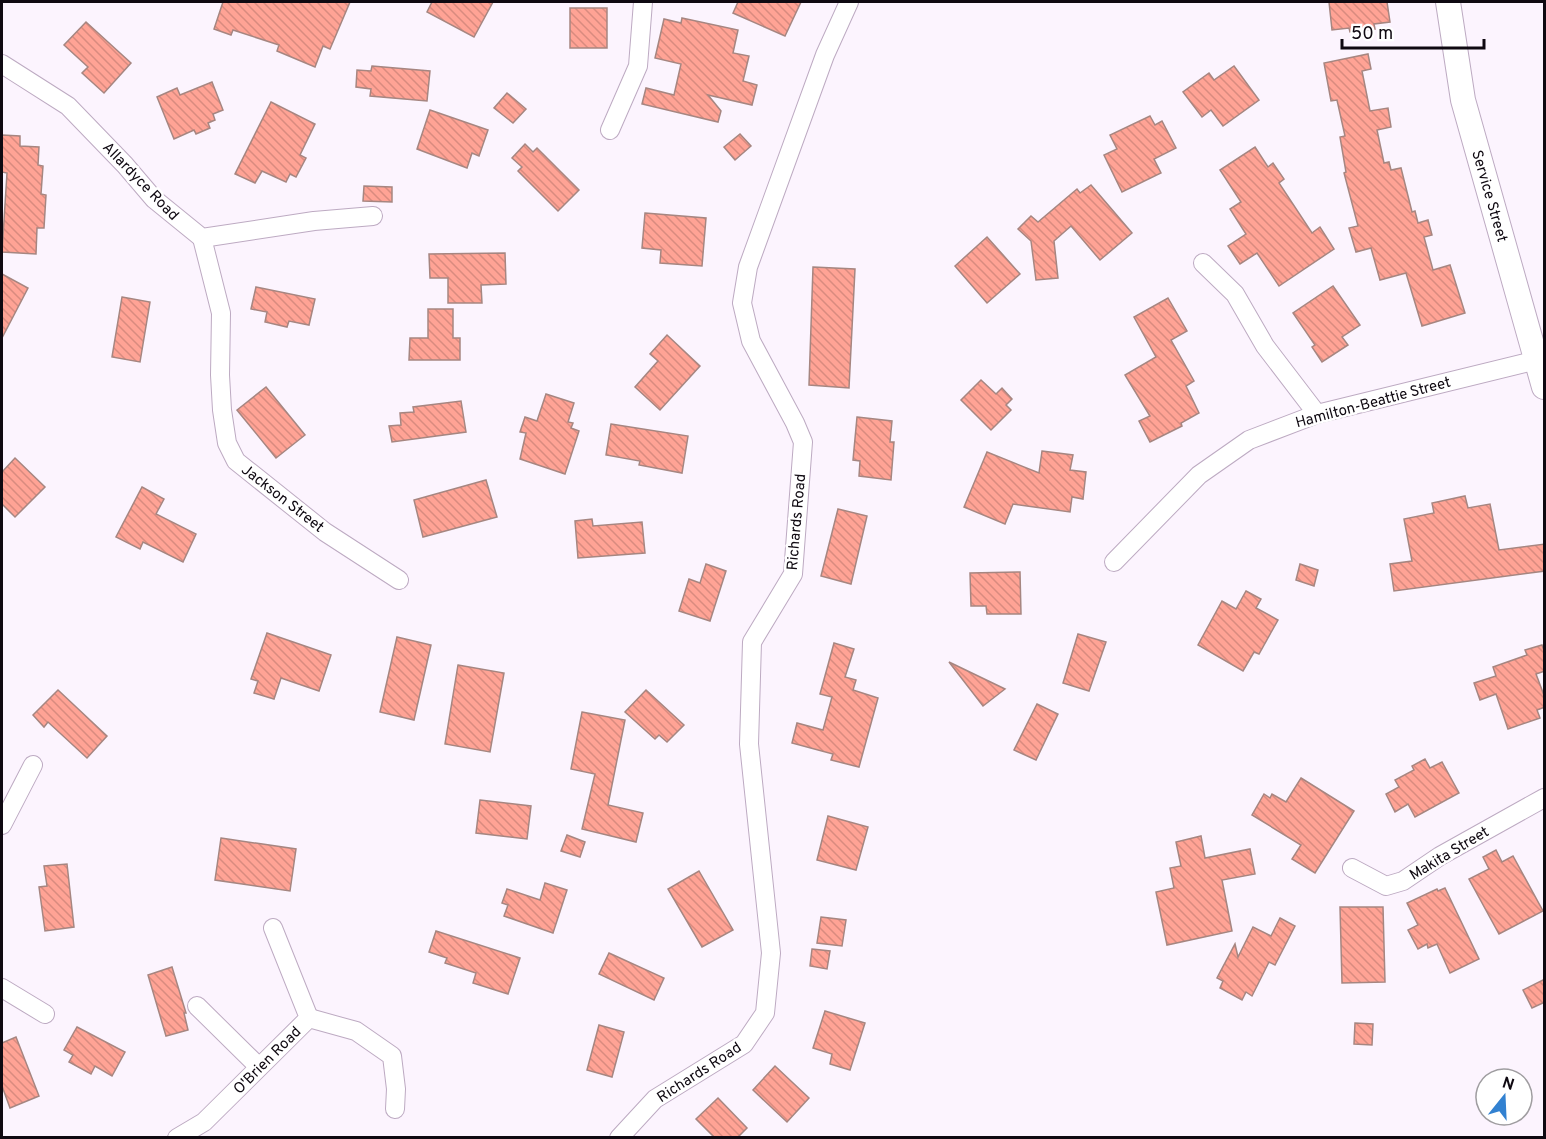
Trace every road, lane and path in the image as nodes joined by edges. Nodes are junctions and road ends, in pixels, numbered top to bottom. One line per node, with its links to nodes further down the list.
1 (643, 2): 5 (street)
2 (849, 2): 26 (street, Richards Road)
3 (1448, 2): 9 (main road, Service Street)
4 (2, 64): 7 (street, Allardyce Road)
5 (610, 130)
6 (373, 216): 7 (street)
7 (202, 238): 13 (street, Jackson Street)
8 (1203, 263): 11 (street)
9 (1537, 360): 10 (main road, Service Street); 11 (street, Hamilton-Beattie Street)
10 (1545, 387)
11 (1317, 414): 12 (street, Hamilton-Beattie Street)
12 (1114, 562)
13 (399, 580)
14 (33, 765): 16 (street)
15 (1545, 798): 17 (street, Makita Street)
16 (2, 825)
17 (1352, 868)
18 (273, 928): 22 (street, O'Brien Road)
19 (2, 988): 21 (street)
20 (197, 1006): 23 (street)
21 (45, 1014)
22 (309, 1018): 23 (street, O'Brien Road); 24 (street)
23 (259, 1067): 25 (street, O'Brien Road)
24 (395, 1109)
25 (177, 1137)
26 (619, 1137)

